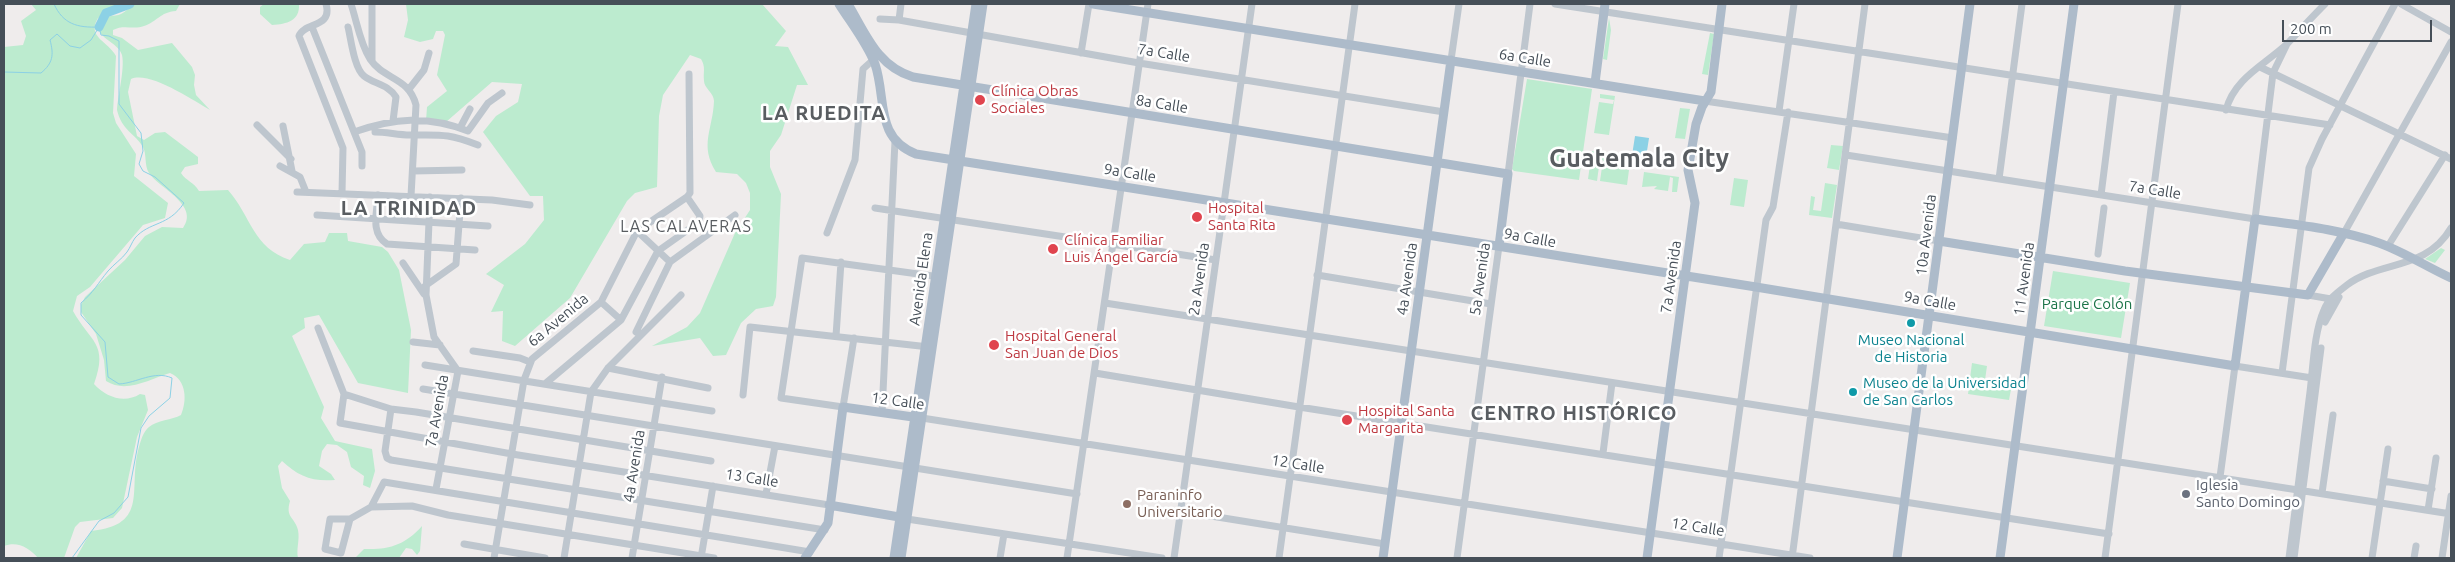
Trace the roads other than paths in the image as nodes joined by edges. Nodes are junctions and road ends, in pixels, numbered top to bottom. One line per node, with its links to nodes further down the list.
1 (326, 4): 30 (street)
2 (351, 4): 45 (street)
3 (372, 4): 45 (street)
4 (839, 4): 43 (main road)
5 (848, 4): 56 (main road, 8a Calle)
6 (901, 4): 29 (street)
7 (976, 4): 35 (main road, Avenida Elena)
8 (983, 4): 35 (main road, Avenida Elena)
9 (1089, 4): 42 (street)
10 (1093, 4): 26 (main road, 6a Calle)
11 (1252, 4): 32 (street, 2a Avenida)
12 (1355, 4): 38 (street)
13 (1459, 4): 44 (street, 4a Avenida)
14 (1530, 4): 49 (street, 5a Avenida)
15 (1555, 4): 27 (street)
16 (1722, 4): 33 (main road, 7a Avenida)
17 (1794, 4): 36 (street)
18 (1865, 4): 40 (street)
19 (1970, 4): 48 (main road, 10a Avenida)
20 (2022, 4): 52 (street)
21 (2074, 4): 55 (main road, 11 Avenida)
22 (2178, 4): 61 (street)
23 (2325, 4): 39 (street)
24 (2395, 4): 63 (street)
25 (2401, 4): 34 (street)
26 (1147, 8): 32 (main road, 6a Calle); 46 (street)
27 (1604, 8): 33 (street); 54 (main road)
28 (880, 19): 29 (street, 7a Calle)
29 (899, 20): 35 (street, 7a Calle)
30 (312, 27): 79 (street); 104 (street)
31 (348, 27): 72 (street)
32 (1248, 27): 38 (main road, 6a Calle); 53 (street, 2a Avenida)
33 (1719, 30): 36 (street); 62 (main road, 7a Avenida)
34 (2451, 32)
35 (975, 34): 42 (street, 7a Calle); 56 (main road, Avenida Elena)
36 (1788, 41): 40 (street); 66 (street)
37 (2451, 42): 81 (street)
38 (1349, 44): 44 (main road, 6a Calle); 60 (street)
39 (2287, 44): 47 (street); 51 (street)
40 (1859, 52): 48 (street); 73 (street)
41 (429, 53): 57 (street)
42 (1081, 53): 46 (street, 7a Calle)
43 (873, 60): 84 (main road); 129 (street)
44 (1451, 60): 49 (main road, 6a Calle); 67 (main road, 4a Avenida)
45 (373, 63): 57 (street)
46 (1139, 63): 53 (street, 7a Calle); 69 (street)
47 (2260, 67): 51 (street); 65 (street)
48 (1961, 68): 52 (street); 83 (main road, 10a Avenida)
49 (1520, 71): 54 (main road, 6a Calle); 98 (street, 5a Avenida)
50 (689, 74): 108 (street)
51 (2273, 74): 63 (street); 70 (street)
52 (2012, 76): 55 (street); 99 (street)
53 (1241, 80): 60 (street, 7a Calle); 78 (street, 2a Avenida)
54 (1595, 83): 62 (main road, 6a Calle)
55 (2063, 84): 58 (street); 101 (main road, 11 Avenida)
56 (967, 87): 69 (main road, 8a Calle); 90 (main road, Avenida Elena)
57 (409, 89): 71 (street)
58 (2114, 92): 61 (street); 110 (street)
59 (502, 93): 77 (street)
60 (1342, 96): 67 (street, 7a Calle); 86 (street)
61 (2165, 100): 65 (street); 112 (street)
62 (1705, 101): 66 (street, 6a Calle); 151 (main road, 7a Avenida)
63 (2342, 105): 75 (street); 81 (street)
64 (470, 109): 77 (street)
65 (2226, 110): 70 (street)
66 (1780, 111): 68 (street, 6a Calle)
67 (1444, 112): 91 (main road, 4a Avenida)
68 (1788, 112): 73 (street, 6a Calle); 155 (street)
69 (1132, 113): 78 (main road, 8a Calle); 100 (street)
70 (2268, 116): 75 (street); 119 (street)
71 (414, 120): 72 (street); 77 (street); 82 (street)
72 (394, 121): 79 (street)
73 (1850, 122): 83 (street, 6a Calle); 87 (street)
74 (257, 124): 89 (street)
75 (2330, 125): 126 (street)
76 (283, 126): 89 (street)
77 (460, 128)
78 (1234, 130): 86 (main road, 8a Calle); 111 (street, 2a Avenida)
79 (354, 132): 93 (street)
80 (375, 132): 82 (street)
81 (2401, 134): 88 (street); 130 (street)
82 (414, 135): 85 (street); 94 (street)
83 (1953, 138): 97 (main road, 10a Avenida)
84 (895, 141): 90 (main road, 9a Calle); 115 (street)
85 (478, 145)
86 (1335, 146): 91 (main road, 8a Calle); 118 (street)
87 (1846, 155): 97 (street, 7a Calle); 124 (street)
88 (2448, 157): 135 (street)
89 (291, 159): 96 (street)
90 (956, 160): 100 (main road, 9a Calle); 121 (main road, Avenida Elena)
91 (1438, 162): 98 (main road, 8a Calle); 131 (main road, 4a Avenida)
92 (280, 166): 96 (street)
93 (362, 166)
94 (413, 170): 95 (street); 106 (street)
95 (462, 170)
96 (292, 171): 103 (street)
97 (1948, 171): 99 (street, 7a Calle); 132 (main road, 10a Avenida)
98 (1508, 174): 134 (main road, 5a Avenida)
99 (1999, 179): 101 (street, 7a Calle)
100 (1122, 186): 111 (main road, 9a Calle); 133 (street)
101 (2050, 187): 110 (street, 7a Calle); 140 (main road, 11 Avenida)
102 (297, 192): 103 (street)
103 (306, 192): 104 (street)
104 (342, 193): 105 (street)
105 (378, 195): 106 (street); 120 (street)
106 (411, 196): 107 (street)
107 (430, 197): 109 (street); 122 (street, 7a Avenida)
108 (688, 197): 128 (street, 6a Avenida); 139 (street)
109 (461, 198): 113 (street); 123 (street)
110 (2104, 200): 112 (street, 7a Calle); 142 (street)
111 (1224, 202): 118 (main road, 9a Calle); 141 (street, 2a Avenida)
112 (2152, 203): 119 (street, 7a Calle); 148 (street)
113 (530, 205)
114 (875, 208): 115 (street)
115 (892, 211): 121 (street); 147 (street)
116 (317, 215): 120 (street)
117 (735, 215): 144 (street)
118 (1325, 219): 131 (main road, 9a Calle); 150 (street)
119 (2255, 219): 126 (main road, 7a Calle); 154 (main road)
120 (376, 220): 122 (street); 136 (street)
121 (948, 220): 133 (street); 149 (main road, Avenida Elena)
122 (429, 223): 123 (street); 136 (street, 7a Avenida)
123 (459, 224): 125 (street); 137 (street)
124 (1836, 224): 132 (street); 161 (street)
125 (488, 226)
126 (2301, 226): 130 (main road, 7a Calle); 157 (street)
127 (2451, 228): 143 (street)
128 (637, 231): 139 (street); 163 (street, 6a Avenida)
129 (827, 233)
130 (2344, 233): 135 (main road, 7a Calle); 160 (main road)
131 (1427, 234): 134 (main road, 9a Calle); 156 (main road, 4a Avenida)
132 (1939, 241): 140 (main road); 166 (main road, 10a Avenida)
133 (1114, 245): 141 (street); 164 (street)
134 (1499, 246): 151 (main road, 9a Calle); 165 (street, 5a Avenida)
135 (2388, 246): 143 (main road, 7a Calle)
136 (427, 248): 137 (street); 153 (street, 7a Avenida)
137 (458, 250): 138 (street); 153 (street)
138 (475, 250)
139 (658, 251): 144 (street); 168 (street)
140 (2041, 257): 148 (main road); 171 (main road, 11 Avenida)
141 (1216, 260): 167 (street, 2a Avenida)
142 (2097, 260)
143 (2418, 261): 152 (main road, 7a Calle); 162 (street); 252 (street)
144 (670, 262): 173 (street)
145 (841, 262): 147 (street); 170 (street); 174 (street)
146 (403, 263): 158 (street)
147 (890, 269): 149 (street); 177 (street)
148 (2143, 272): 154 (main road); 180 (street)
149 (939, 276): 179 (main road, Avenida Elena)
150 (1317, 276): 156 (street); 172 (street)
151 (1685, 276): 155 (main road, 9a Calle); 200 (main road, 7a Avenida)
152 (2449, 276)
153 (425, 286): 158 (street, 7a Avenida)
154 (2246, 286): 157 (main road); 186 (main road)
155 (1756, 287): 161 (main road, 9a Calle); 205 (street)
156 (1419, 291): 165 (street); 182 (main road, 4a Avenida)
157 (2292, 293): 160 (main road); 190 (street)
158 (426, 295): 178 (street, 7a Avenida)
159 (682, 295): 173 (street)
160 (2308, 295): 162 (street)
161 (1827, 298): 166 (main road, 9a Calle); 212 (street)
162 (2331, 299): 192 (street)
163 (601, 302): 168 (street); 183 (street, 6a Avenida)
164 (1105, 303): 167 (street); 189 (street)
165 (1491, 304): 184 (street, 5a Avenida)
166 (1930, 315): 171 (main road, 9a Calle); 220 (main road, 10a Avenida)
167 (1208, 319): 172 (street); 198 (street, 2a Avenida)
168 (621, 320): 194 (street)
169 (318, 328): 201 (street)
170 (791, 330): 174 (street); 203 (street); 207 (street, 12 Calle)
171 (2031, 332): 180 (main road, 9a Calle); 227 (main road, 11 Avenida)
172 (1308, 334): 182 (street); 208 (street)
173 (640, 335): 187 (street)
174 (836, 336): 175 (street)
175 (854, 338): 177 (street); 207 (street)
176 (413, 342): 178 (street)
177 (886, 342): 179 (street); 211 (street)
178 (440, 345): 188 (street, 7a Avenida)
179 (929, 347): 216 (main road, Avenida Elena)
180 (2133, 348): 186 (main road, 9a Calle); 237 (street)
181 (473, 351): 183 (street)
182 (1411, 351): 184 (street); 217 (main road, 4a Avenida)
183 (530, 362): 193 (street, 6a Avenida)
184 (1483, 362): 195 (street); 222 (street, 5a Avenida)
185 (425, 365): 188 (street)
186 (2235, 366): 190 (street, 9a Calle); 244 (street)
187 (608, 368): 191 (street); 199 (street)
188 (458, 370): 193 (street); 202 (street, 7a Avenida)
189 (1095, 373): 198 (street); 225 (street)
190 (2282, 373): 192 (street, 9a Calle)
191 (662, 377): 196 (street); 204 (street, 4a Avenida)
192 (2312, 378): 252 (street)
193 (524, 380): 194 (street); 206 (street, 6a Avenida)
194 (546, 383): 199 (street)
195 (1612, 383): 200 (street); 230 (street)
196 (708, 388)
197 (423, 389): 202 (street)
198 (1198, 389): 208 (street); 234 (street, 2a Avenida)
199 (591, 392): 204 (street); 213 (street)
200 (1670, 392): 205 (street); 236 (main road, 7a Avenida)
201 (344, 394): 209 (street); 221 (street, 13 Calle)
202 (454, 394): 206 (street); 215 (street, 7a Avenida)
203 (744, 395)
204 (658, 402): 210 (street); 218 (street, 4a Avenida)
205 (1740, 403): 212 (street); 241 (street)
206 (521, 405): 213 (street); 219 (street, 6a Avenida)
207 (843, 407): 211 (main road, 12 Calle); 232 (main road)
208 (1299, 407): 217 (street); 243 (street)
209 (391, 410): 215 (street); 221 (street)
210 (712, 411)
211 (882, 413): 216 (main road, 12 Calle)
212 (1811, 413): 220 (street); 247 (street)
213 (587, 416): 218 (street); 223 (street)
214 (2333, 416): 254 (street)
215 (449, 417): 219 (street); 224 (street, 7a Avenida)
216 (918, 418): 225 (street, 12 Calle); 240 (main road, Avenida Elena)
217 (1401, 422): 222 (street); 253 (main road, 4a Avenida)
218 (654, 426): 226 (street); 229 (street, 4a Avenida)
219 (516, 429): 223 (street); 231 (street, 6a Avenida)
220 (1915, 429): 227 (street); 260 (main road, 10a Avenida)
221 (388, 432): 224 (street, 13 Calle); 239 (street)
222 (1474, 433): 230 (street); 262 (street, 5a Avenida)
223 (583, 440): 229 (street); 238 (street)
224 (445, 442): 231 (street, 13 Calle); 239 (street, 7a Avenida)
225 (1084, 444): 234 (street, 12 Calle); 256 (street)
226 (775, 446): 232 (street); 255 (street)
227 (2015, 446): 237 (street); 271 (main road, 11 Avenida)
228 (2388, 449): 246 (street)
229 (650, 451): 235 (street); 242 (street, 4a Avenida)
230 (1603, 453): 236 (street)
231 (512, 454): 238 (street, 13 Calle); 245 (street, 6a Avenida)
232 (835, 455): 240 (street); 263 (main road)
233 (2436, 458): 250 (street)
234 (1187, 460): 243 (street, 12 Calle); 268 (street, 2a Avenida)
235 (711, 461)
236 (1660, 462): 241 (street); 278 (main road, 7a Avenida)
237 (2118, 462): 244 (street); 281 (street)
238 (579, 464): 242 (street, 13 Calle); 249 (street)
239 (440, 467): 245 (street); 251 (street, 7a Avenida)
240 (911, 467): 256 (street); 272 (main road, Avenida Elena)
241 (1730, 474): 247 (street); 286 (street)
242 (646, 475): 248 (street, 13 Calle); 258 (street, 4a Avenida)
243 (1291, 476): 253 (street, 12 Calle); 277 (street)
244 (2220, 477): 252 (street)
245 (508, 478): 249 (street); 259 (street, 6a Avenida)
246 (2383, 481): 250 (street); 261 (street)
247 (1802, 485): 260 (street); 292 (street)
248 (713, 486): 255 (street, 13 Calle); 266 (street)
249 (575, 488): 258 (street); 269 (street)
250 (2432, 488): 267 (street)
251 (436, 489): 259 (street); 264 (street)
252 (2301, 489): 254 (street); 313 (street); 314 (street)
253 (1392, 492): 262 (street, 12 Calle); 285 (main road, 4a Avenida)
254 (2322, 493): 261 (street)
255 (766, 494): 263 (street, 13 Calle)
256 (1077, 494): 284 (street)
257 (2451, 496): 270 (street)
258 (642, 499): 266 (street); 274 (street, 4a Avenida)
259 (505, 500): 269 (street); 275 (street, 6a Avenida)
260 (1906, 501): 271 (street); 310 (main road, 10a Avenida)
261 (2380, 502): 267 (street); 315 (street)
262 (1464, 504): 278 (street, 12 Calle); 306 (street, 5a Avenida)
263 (829, 505): 265 (main road, 13 Calle); 276 (main road)
264 (371, 507): 273 (street); 275 (street)
265 (842, 508): 272 (main road, 13 Calle); 276 (main road)
266 (709, 510): 276 (street); 279 (street)
267 (2428, 510): 270 (street)
268 (1180, 511): 277 (street); 303 (street, 2a Avenida)
269 (571, 512): 274 (street); 282 (street)
270 (2450, 513): 317 (street)
271 (2006, 517): 281 (street); 311 (main road, 11 Avenida)
272 (903, 518): 280 (street, 13 Calle); 298 (main road, Avenida Elena); 299 (main road, Avenida Elena)
273 (350, 519): 273 (street)
274 (638, 523): 279 (street); 287 (street, 4a Avenida)
275 (501, 524): 282 (street); 289 (street, 6a Avenida)
276 (826, 526): 290 (main road)
277 (1283, 528): 285 (street); 304 (street)
278 (1651, 533): 286 (street, 12 Calle); 307 (main road, 7a Avenida)
279 (705, 534): 290 (street); 291 (street)
280 (1004, 534): 284 (street, 13 Calle); 300 (street)
281 (2109, 534): 312 (street)
282 (568, 535): 287 (street); 295 (street)
283 (464, 544): 289 (street)
284 (1070, 544): 301 (street); 302 (street, 13 Calle)
285 (1385, 544): 305 (main road, 4a Avenida)
286 (1720, 544): 292 (street, 12 Calle); 308 (street)
287 (634, 546): 291 (street); 296 (street, 4a Avenida)
288 (2416, 546): 316 (street)
289 (495, 550): 293 (street, 6a Avenida); 294 (street)
290 (808, 555)
291 (701, 557): 297 (street)
292 (1792, 557): 309 (street, 12 Calle)
293 (494, 558)
294 (545, 558)
295 (564, 558)
296 (632, 558)
297 (714, 558)
298 (894, 558)
299 (901, 558)
300 (1000, 558)
301 (1067, 558)
302 (1162, 558)
303 (1174, 558)
304 (1279, 558)
305 (1383, 558)
306 (1458, 558)
307 (1648, 558)
308 (1719, 558)
309 (1810, 558)
310 (1897, 558)
311 (2000, 558)
312 (2106, 558)
313 (2289, 558)
314 (2294, 558)
315 (2372, 558)
316 (2414, 558)
317 (2442, 558)

